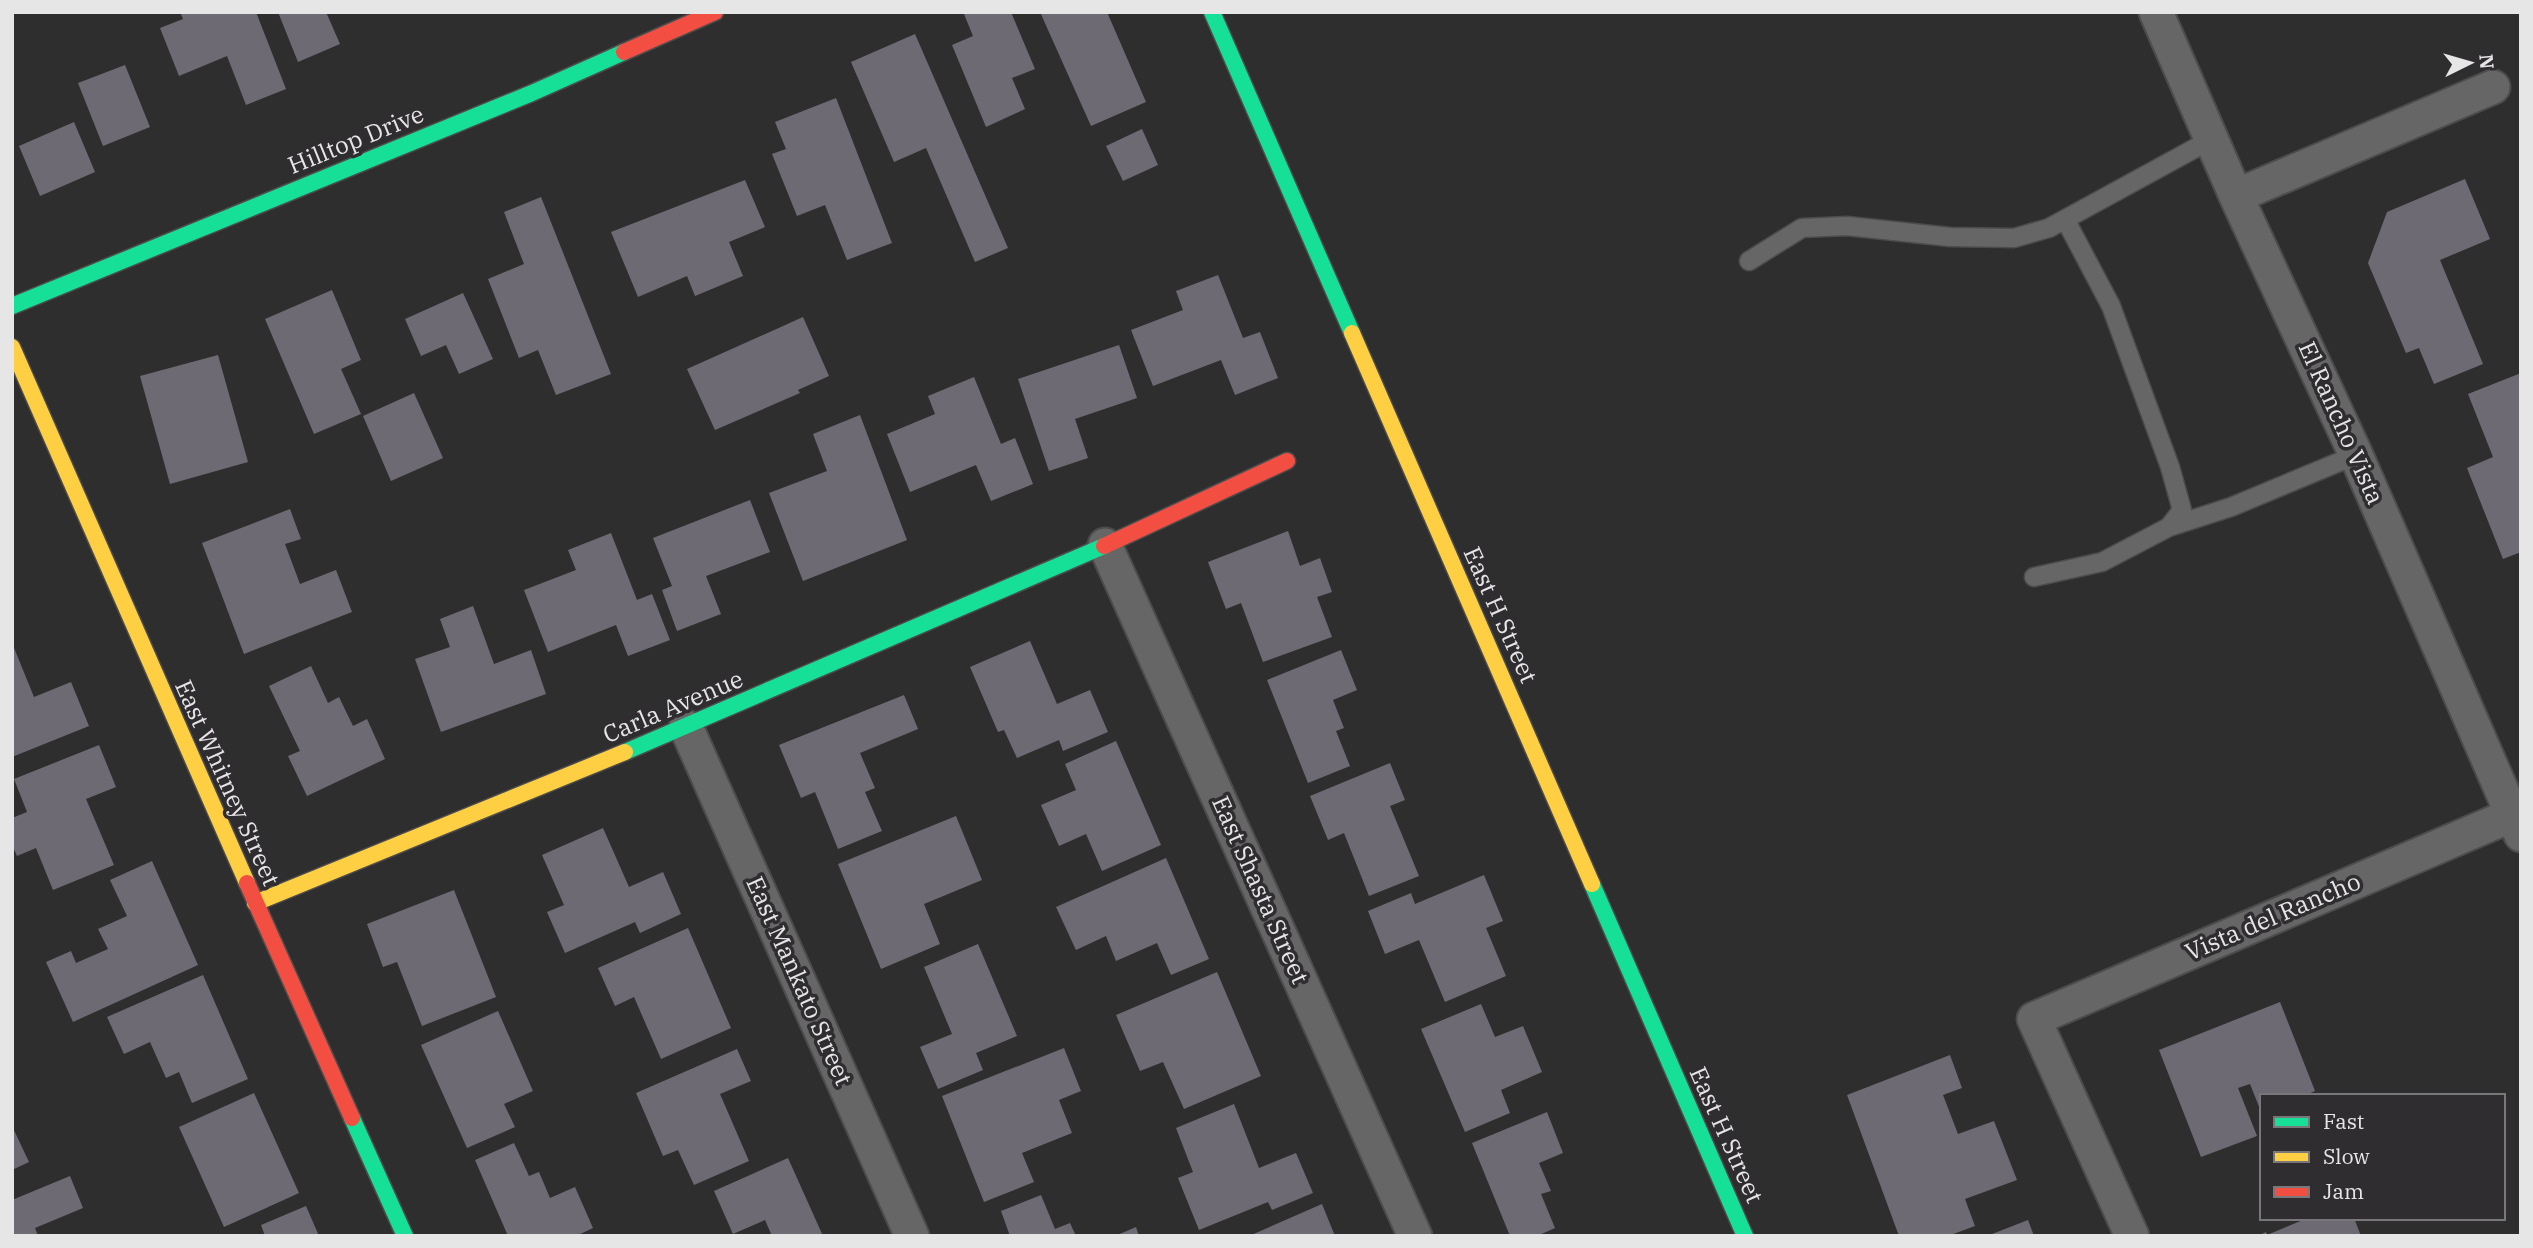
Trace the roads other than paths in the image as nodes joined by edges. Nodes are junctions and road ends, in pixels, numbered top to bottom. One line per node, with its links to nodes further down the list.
1 (715, 12): 9 (street, Hilltop Drive)
2 (1212, 12): 22 (street, East H Street)
3 (2156, 12): 5 (street, El Rancho Vista)
4 (2493, 86): 6 (street)
5 (2212, 139): 6 (street, El Rancho Vista); 7 (lane)
6 (2236, 196): 11 (street, El Rancho Vista)
7 (2065, 219): 8 (lane); 13 (lane)
8 (1749, 261)
9 (12, 306)
10 (12, 347): 18 (street, East Whitney Street)
11 (2356, 455): 13 (lane); 17 (street, El Rancho Vista)
12 (1287, 461): 14 (street, Carla Avenue)
13 (2169, 527): 15 (lane)
14 (1105, 545): 16 (street, Carla Avenue); 21 (street, East Shasta Street)
15 (2035, 577)
16 (686, 727): 18 (street, Carla Avenue); 20 (street, East Mankato Street)
17 (2516, 825): 23 (street, Vista del Rancho)
18 (255, 903): 19 (street, East Whitney Street)
19 (405, 1236)
20 (912, 1236)
21 (1415, 1236)
22 (1745, 1236)
23 (2132, 1236)

